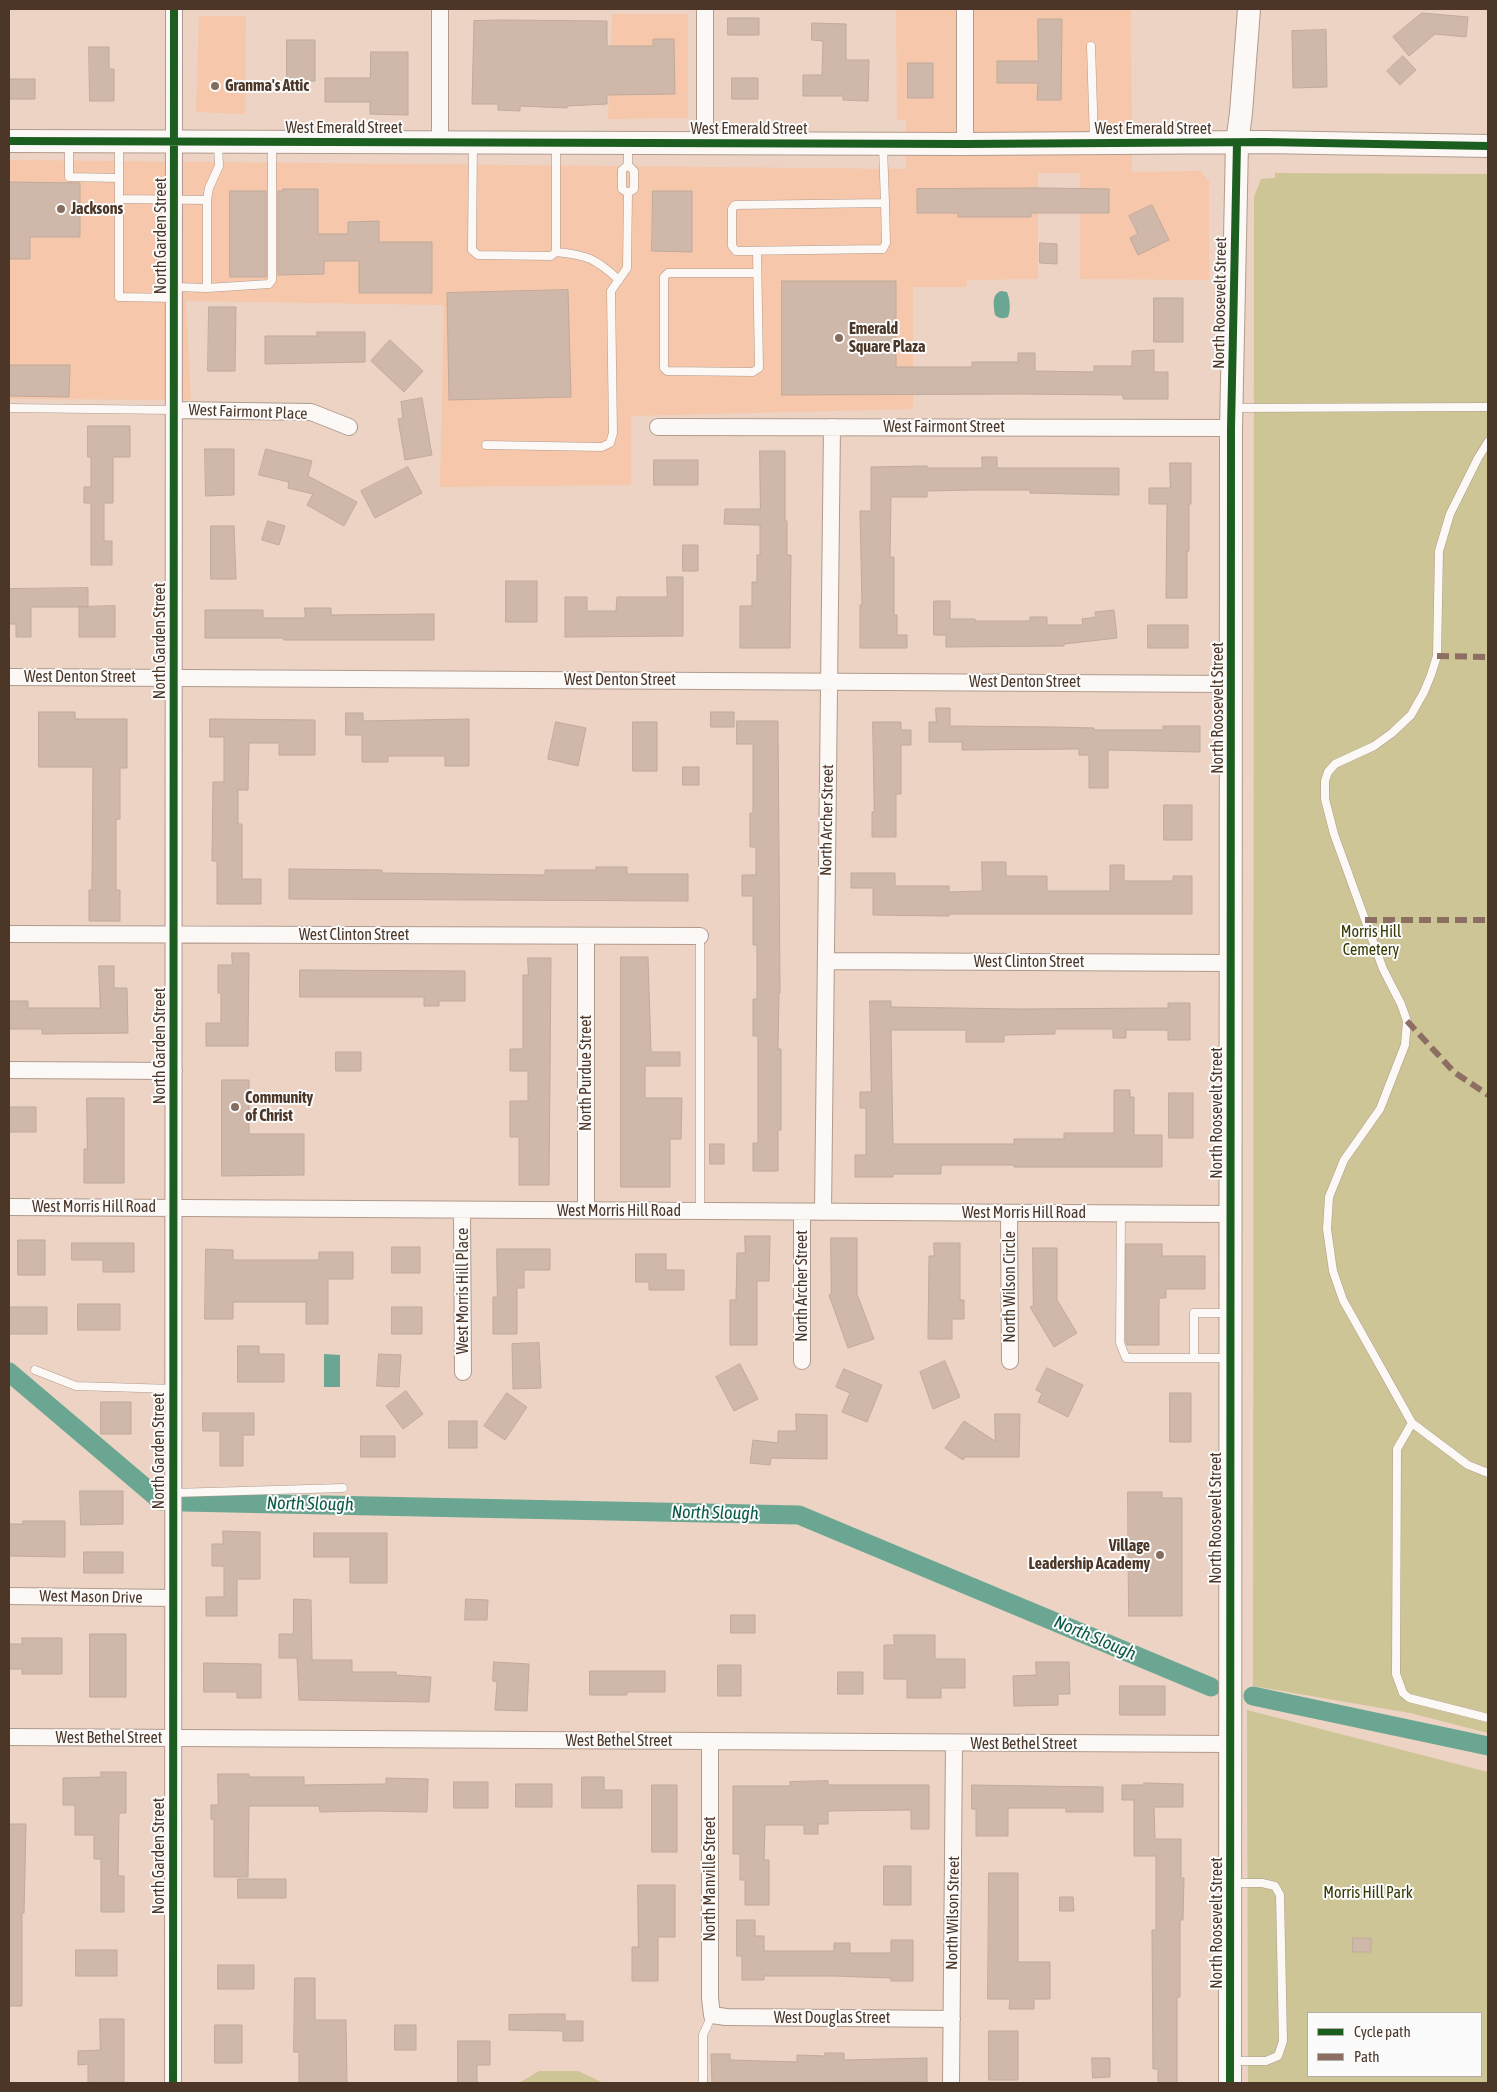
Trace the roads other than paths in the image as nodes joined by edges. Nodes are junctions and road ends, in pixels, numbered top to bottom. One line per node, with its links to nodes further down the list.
1 (174, 9): 11 (street, North Garden Street)
2 (440, 9): 14 (street)
3 (706, 9): 18 (street)
4 (958, 9): 5 (lane)
5 (965, 9): 22 (street)
6 (1249, 9): 20 (street, North Roosevelt Street)
7 (1091, 46): 19 (lane)
8 (9, 141): 9 (street, West Emerald Street)
9 (69, 141): 10 (street, West Emerald Street); 25 (lane)
10 (119, 141): 11 (street, West Emerald Street); 25 (lane)
11 (174, 142): 12 (street, West Emerald Street); 28 (street, North Garden Street)
12 (218, 142): 13 (street, West Emerald Street); 29 (lane)
13 (272, 142): 14 (street, West Emerald Street); 35 (lane)
14 (440, 142): 15 (street, West Emerald Street)
15 (473, 142): 16 (street, West Emerald Street); 32 (lane)
16 (556, 142): 17 (street, West Emerald Street); 32 (lane)
17 (628, 142): 18 (street, West Emerald Street); 24 (lane)
18 (706, 143): 21 (street, West Emerald Street)
19 (1094, 143): 20 (street, West Emerald Street); 22 (street, West Emerald Street)
20 (1236, 143): 23 (street, West Emerald Street); 40 (street, North Roosevelt Street)
21 (883, 144): 22 (street, West Emerald Street); 30 (lane)
22 (965, 144)
23 (1488, 146)
24 (628, 165): 26 (lane); 26 (lane)
25 (119, 178): 27 (lane)
26 (628, 193): 34 (lane)
27 (119, 199): 28 (lane); 36 (lane)
28 (174, 200): 29 (lane); 36 (street, North Garden Street)
29 (208, 200): 35 (lane)
30 (885, 202): 31 (lane); 31 (lane)
31 (757, 251): 33 (lane)
32 (556, 252): 34 (lane)
33 (758, 274): 33 (lane)
34 (619, 280): 45 (lane)
35 (207, 288): 36 (lane)
36 (174, 292): 39 (street, North Garden Street)
37 (1488, 407): 40 (lane)
38 (9, 408): 39 (lane)
39 (174, 410): 41 (street, West Fairmont Place); 47 (street, North Garden Street)
40 (1231, 418): 43 (street, West Fairmont Street); 49 (street, North Roosevelt Street)
41 (348, 427)
42 (658, 427): 43 (street, West Fairmont Street)
43 (832, 427): 48 (street, North Archer Street)
44 (1488, 442): 76 (lane)
45 (486, 445)
46 (9, 677): 47 (street, West Denton Street)
47 (174, 678): 48 (street, West Denton Street); 51 (street, North Garden Street)
48 (829, 681): 49 (street, West Denton Street); 54 (street, North Archer Street)
49 (1232, 684): 55 (street, North Roosevelt Street)
50 (9, 934): 51 (street, West Clinton Street)
51 (174, 935): 52 (street, West Clinton Street); 57 (street, North Garden Street)
52 (586, 936): 53 (street, West Clinton Street); 61 (street, North Purdue Street)
53 (700, 936): 62 (lane)
54 (826, 961): 55 (street, West Clinton Street); 64 (street, North Archer Street)
55 (1232, 963): 67 (street, North Roosevelt Street)
56 (9, 1070): 57 (street)
57 (174, 1071): 59 (street, North Garden Street)
58 (9, 1207): 59 (street, West Morris Hill Road)
59 (173, 1208): 60 (street, West Morris Hill Road); 75 (street, North Garden Street)
60 (462, 1210): 61 (street, West Morris Hill Road); 74 (street, West Morris Hill Place)
61 (586, 1210): 62 (street, West Morris Hill Road)
62 (700, 1211): 63 (street, West Morris Hill Road)
63 (802, 1212): 64 (street, West Morris Hill Road); 71 (street, North Archer Street)
64 (823, 1212): 65 (street, West Morris Hill Road)
65 (1009, 1213): 66 (street, West Morris Hill Road); 72 (street, North Wilson Circle)
66 (1122, 1214): 67 (street, West Morris Hill Road); 69 (lane)
67 (1230, 1214): 68 (street, North Roosevelt Street)
68 (1231, 1313): 69 (lane); 70 (street, North Roosevelt Street)
69 (1194, 1358): 70 (lane)
70 (1230, 1358): 87 (street, North Roosevelt Street)
71 (802, 1361)
72 (1010, 1361)
73 (35, 1370): 75 (lane)
74 (463, 1372)
75 (173, 1389): 79 (street, North Garden Street)
76 (1412, 1423): 77 (lane); 82 (lane)
77 (1488, 1473)
78 (342, 1488): 79 (lane)
79 (173, 1493): 81 (street, North Garden Street)
80 (9, 1596): 81 (street, West Mason Drive)
81 (173, 1598): 84 (street, North Garden Street)
82 (1488, 1718)
83 (9, 1737): 84 (street, West Bethel Street)
84 (173, 1738): 85 (street, West Bethel Street); 92 (street, North Garden Street)
85 (710, 1742): 86 (street, West Bethel Street); 89 (street, North Manville Street)
86 (954, 1743): 87 (street, West Bethel Street); 90 (street, North Wilson Street)
87 (1230, 1744): 88 (street, North Roosevelt Street)
88 (1230, 1883): 91 (street, North Roosevelt Street); 91 (lane)
89 (712, 2015): 90 (street, West Douglas Street); 93 (lane)
90 (952, 2019): 94 (street, North Wilson Street)
91 (1230, 2061): 95 (street, North Roosevelt Street)
92 (173, 2083)
93 (703, 2083)
94 (951, 2083)
95 (1230, 2083)

